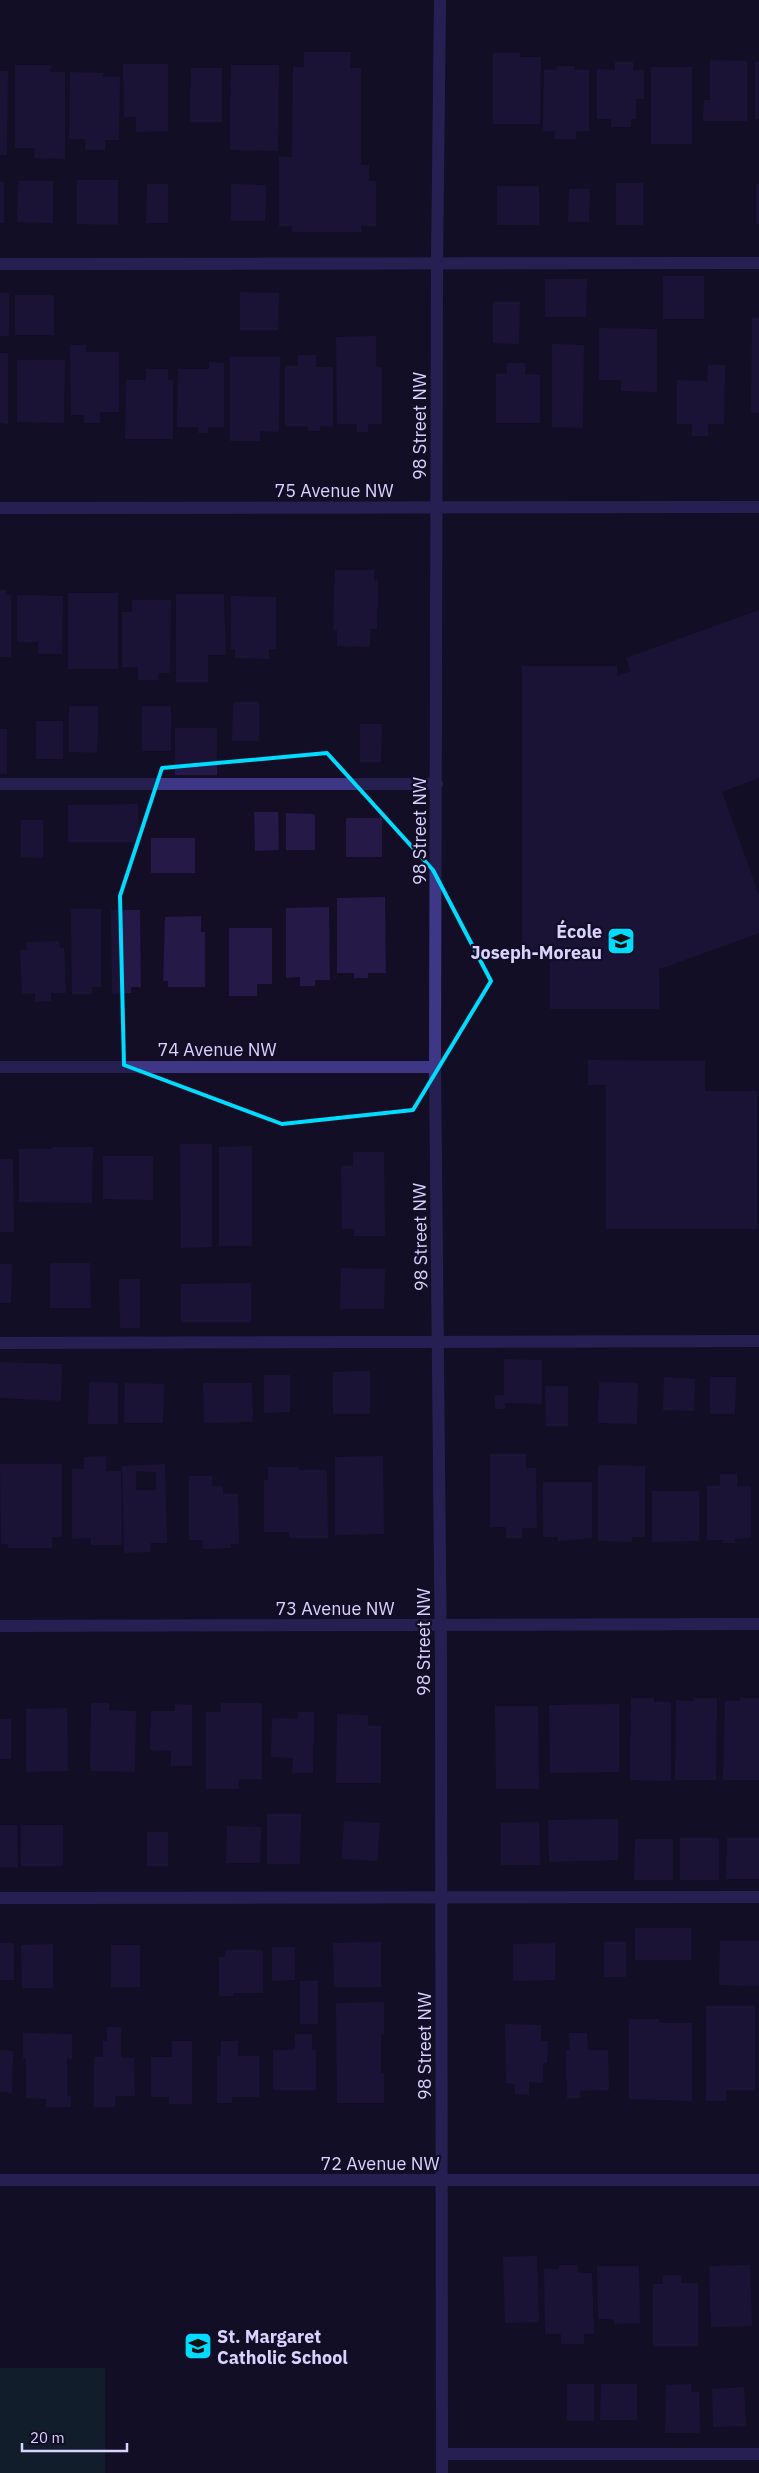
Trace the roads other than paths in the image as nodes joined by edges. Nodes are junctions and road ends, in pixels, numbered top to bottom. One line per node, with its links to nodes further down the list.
1 (440, 0): 4 (street, 98 Street NW)
2 (759, 263): 4 (street)
3 (0, 264): 4 (street)
4 (437, 264): 6 (street, 98 Street NW)
5 (0, 508): 6 (street, 75 Avenue NW)
6 (437, 508): 7 (street, 75 Avenue NW); 9 (street, 98 Street NW)
7 (759, 508)
8 (0, 784): 9 (street)
9 (437, 784): 11 (street, 98 Street NW)
10 (0, 1067): 11 (street, 74 Avenue NW)
11 (435, 1067): 12 (street, 98 Street NW)
12 (439, 1341): 13 (street); 14 (street); 17 (street, 98 Street NW)
13 (759, 1341)
14 (0, 1343)
15 (759, 1624): 17 (street, 73 Avenue NW)
16 (0, 1626): 17 (street, 73 Avenue NW)
17 (440, 1626): 18 (street, 98 Street NW)
18 (442, 1897): 19 (street); 20 (street); 22 (street, 98 Street NW)
19 (759, 1897)
20 (0, 1898)
21 (0, 2180): 22 (street, 72 Avenue NW)
22 (441, 2180): 23 (street, 72 Avenue NW); 24 (street, 98 Street NW)
23 (759, 2180)
24 (442, 2454): 25 (street); 26 (street, 98 Street NW)
25 (759, 2454)
26 (442, 2473)

